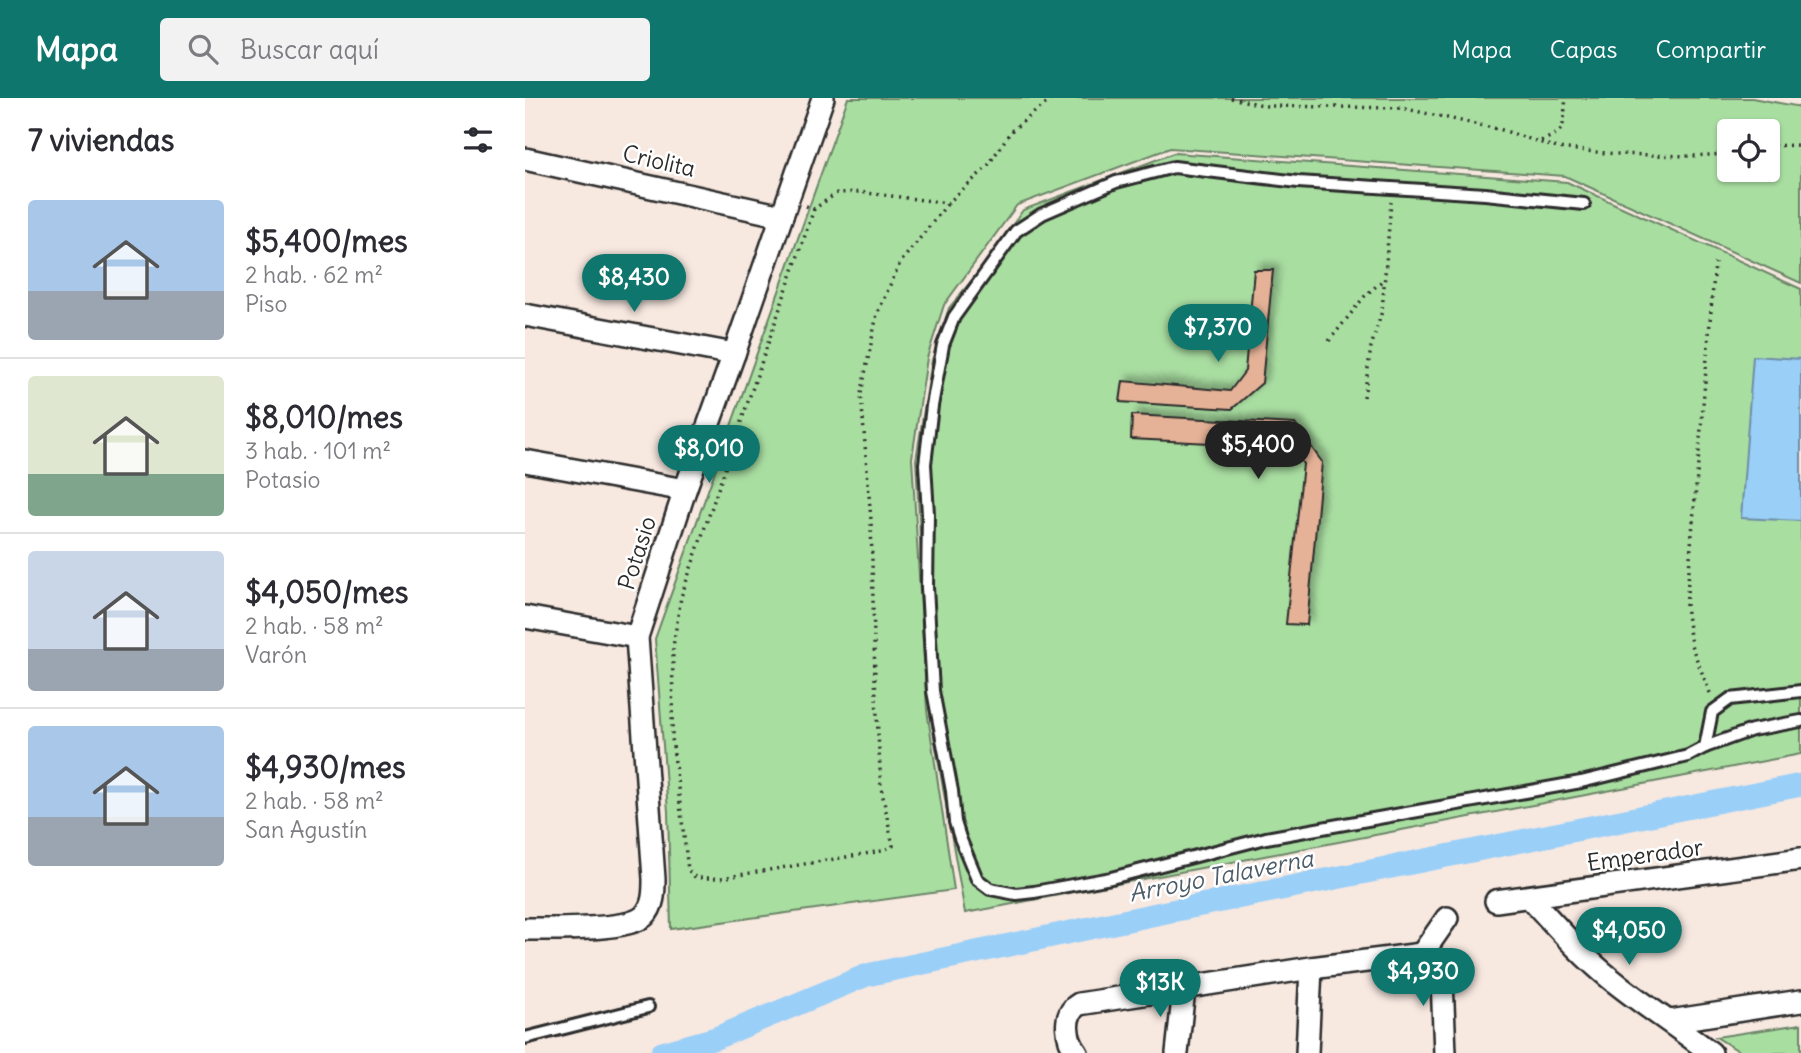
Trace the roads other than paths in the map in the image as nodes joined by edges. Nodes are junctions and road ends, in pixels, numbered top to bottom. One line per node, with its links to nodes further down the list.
1 (823, 98): 4 (street, Potasio)
2 (525, 159): 4 (street, Criolita)
3 (1584, 204): 13 (lane)
4 (784, 209): 6 (street, Potasio)
5 (525, 314): 6 (street)
6 (734, 355): 8 (street, Potasio)
7 (525, 461): 8 (street)
8 (685, 490): 10 (street, Potasio)
9 (525, 617): 10 (street)
10 (637, 637): 18 (street, Potasio)
11 (1801, 691): 13 (lane)
12 (1801, 721): 13 (lane)
13 (1705, 747)
14 (1801, 859): 15 (street, Emperador)
15 (1530, 898): 16 (street, Emperador); 24 (street)
16 (1496, 901)
17 (1447, 918): 19 (street)
18 (525, 929)
19 (1422, 954): 20 (street); 29 (street)
20 (1311, 968): 21 (street); 28 (street)
21 (1184, 989): 26 (street); 27 (street)
22 (1801, 1001): 24 (street)
23 (648, 1007): 25 (lane)
24 (1670, 1021): 30 (street)
25 (525, 1038)
26 (1077, 1053)
27 (1177, 1053)
28 (1307, 1053)
29 (1445, 1053)
30 (1711, 1053)

